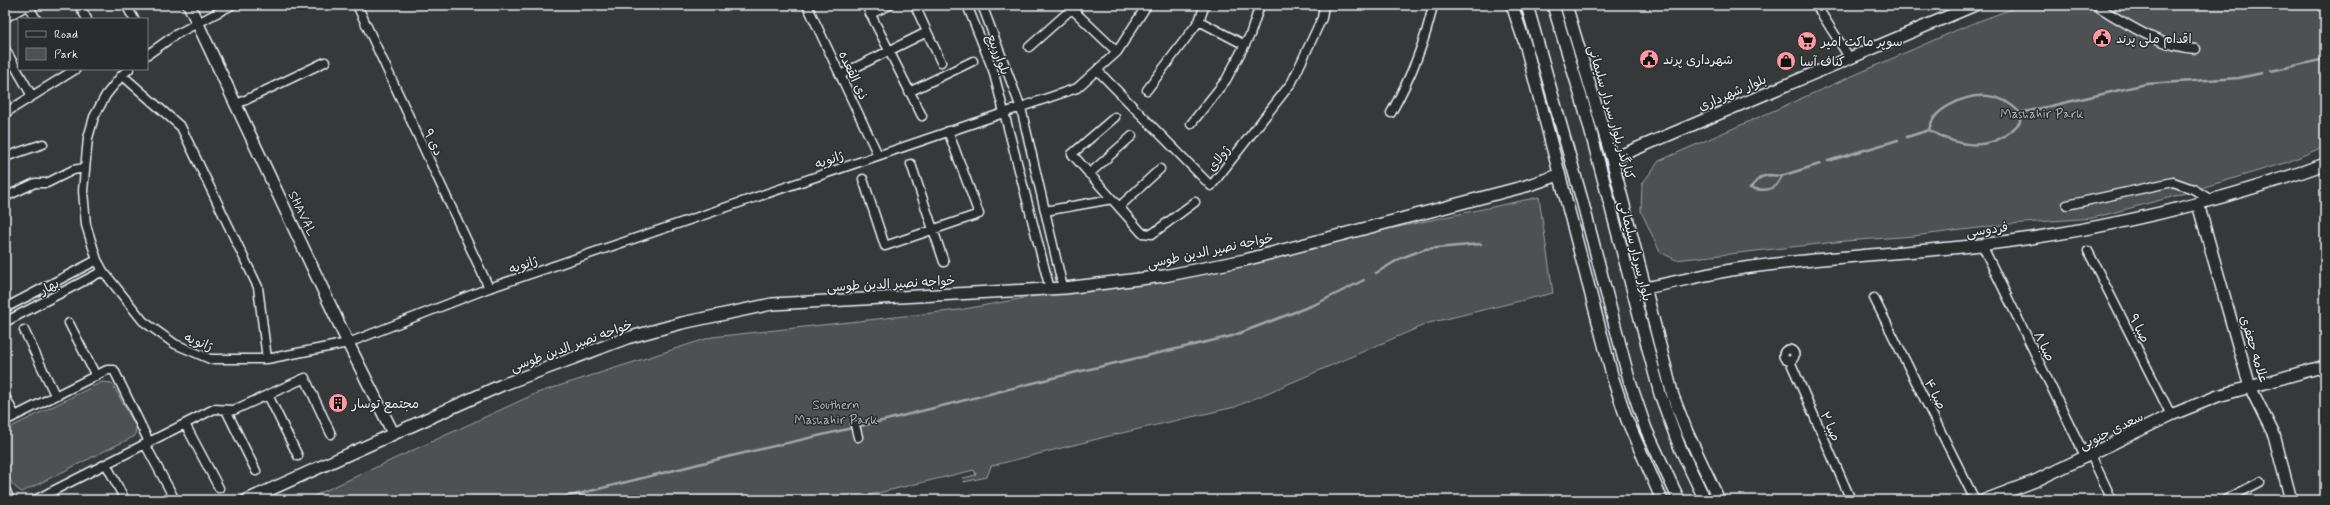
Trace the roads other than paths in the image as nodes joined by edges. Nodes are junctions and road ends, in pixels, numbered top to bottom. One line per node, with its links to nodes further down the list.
1 (11, 5): 25 (street)
2 (28, 5): 29 (street); 30 (street)
3 (80, 5): 31 (street)
4 (126, 5): 32 (street)
5 (189, 5): 34 (street, SHAVAL)
6 (232, 5): 34 (street)
7 (357, 5): 93 (street, ۹ دی)
8 (807, 5): 52 (street, ذی القعده)
9 (866, 5): 28 (street)
10 (890, 5): 28 (street)
11 (966, 5): 59 (street, بلوارربیع)
12 (982, 5): 57 (street, بلوارربیع)
13 (1147, 5): 42 (street, ژانویه)
14 (1205, 5): 33 (street)
15 (1260, 5): 36 (street)
16 (1324, 5): 49 (street, ژولای)
17 (1433, 5): 60 (street)
18 (1512, 5): 38 (street)
19 (1553, 5): 84 (street, بلوار سردار سلیمانی)
20 (1566, 5): 69 (street, کنارگذر بلوار سردار سلیمانی)
21 (1816, 5): 44 (street)
22 (1975, 5): 44 (street, بلوار شهرداری)
23 (2095, 5): 40 (street)
24 (1527, 7): 38 (street); 133 (street)
25 (5, 8)
26 (1075, 8): 37 (street); 42 (street)
27 (917, 10): 35 (street)
28 (870, 14): 41 (street)
29 (5, 18)
30 (35, 18)
31 (86, 18)
32 (133, 18)
33 (1199, 21): 36 (street); 53 (street)
34 (197, 23): 43 (street); 56 (street, SHAVAL)
35 (927, 32): 41 (street); 47 (street)
36 (1245, 45): 63 (street)
37 (1029, 47)
38 (1526, 47): 75 (street)
39 (5, 49): 55 (street)
40 (2196, 49)
41 (888, 52): 52 (street); 54 (street)
42 (1117, 52): 49 (street, ژانویه)
43 (148, 54)
44 (1849, 57): 69 (street, بلوار شهرداری)
45 (973, 61): 54 (street)
46 (325, 62): 56 (street)
47 (941, 62)
48 (128, 70): 51 (street, ژانویه)
49 (1097, 70): 57 (street, ژانویه)
50 (66, 72): 55 (street)
51 (122, 75): 72 (street, ژانویه); 103 (street)
52 (840, 75): 67 (street, ذی القعده)
53 (1147, 90)
54 (909, 92): 61 (street)
55 (32, 96): 58 (street)
56 (235, 105): 102 (street, SHAVAL)
57 (1021, 108): 59 (street, ژانویه); 85 (street, بلوارربیع)
58 (5, 113)
59 (1005, 113): 64 (street, ژانویه); 96 (street, بلوارربیع)
60 (1391, 113)
61 (922, 116)
62 (1115, 117): 74 (street)
63 (1191, 124)
64 (948, 131): 67 (street, ژانویه); 86 (street)
65 (1132, 136): 74 (street)
66 (44, 144): 68 (street)
67 (878, 155): 93 (street, ژانویه)
68 (5, 157)
69 (1612, 159): 87 (street, کنارگذر بلوار سردار سلیمانی)
70 (911, 164): 86 (street)
71 (2325, 164): 79 (street, فردوسی)
72 (85, 168): 77 (street); 90 (street, ژانویه)
73 (1160, 169): 83 (street)
74 (1090, 174): 78 (street)
75 (1560, 175): 94 (street, خواجه نصیر الدین طوسی); 132 (street)
76 (863, 179): 86 (street)
77 (5, 197)
78 (1112, 199): 83 (street); 85 (street)
79 (2211, 200): 81 (street, فردوسی); 82 (street)
80 (1195, 202): 83 (street)
81 (2198, 204): 88 (street, فردوسی); 107 (street, علامه جعفری)
82 (2067, 205)
83 (1119, 207)
84 (1612, 209): 87 (street); 134 (street, بلوار سردار سلیمانی)
85 (1045, 211): 94 (street, بلوارربیع)
86 (933, 230): 91 (street)
87 (1632, 233): 95 (street, کنارگذر بلوار سردار سلیمانی)
88 (1982, 245): 95 (street, فردوسی); 122 (street, صبا ۸)
89 (2088, 251): 113 (street, صبا ۹)
90 (97, 260): 92 (street, ژانویه); 98 (street, بهار)
91 (944, 262)
92 (103, 271): 99 (street, بهار); 103 (street, ژانویه)
93 (489, 288): 102 (street, ژانویه)
94 (1063, 288): 96 (street, خواجه نصیر الدین طوسی)
95 (1645, 288): 135 (street, کنارگذر بلوار سردار سلیمانی)
96 (1050, 289): 117 (street, خواجه نصیر الدین طوسی)
97 (1874, 298): 137 (street, صبا ۴)
98 (5, 308)
99 (5, 322)
100 (68, 323): 106 (street)
101 (24, 330): 108 (street)
102 (348, 344): 103 (street, ژانویه); 117 (street, SHAVAL)
103 (267, 360)
104 (1790, 361): 136 (street, صبا ۲)
105 (2325, 366): 107 (street, سعدی جنوبی)
106 (96, 376): 108 (street); 120 (street)
107 (2250, 387): 113 (street, سعدی جنوبی); 141 (street, علامه جعفری)
108 (56, 395): 112 (street)
109 (268, 395): 111 (street); 118 (street); 121 (street)
110 (5, 396): 112 (street)
111 (226, 410): 115 (street); 124 (street)
112 (15, 416): 114 (street)
113 (2172, 416): 122 (street, سعدی جنوبی)
114 (5, 421)
115 (185, 424): 120 (street); 126 (street)
116 (855, 425): 119 (street)
117 (393, 433): 131 (street, خواجه نصیر الدین طوسی)
118 (331, 434)
119 (858, 437)
120 (147, 443): 123 (street); 130 (street)
121 (298, 456)
122 (2089, 456): 138 (street, سعدی جنوبی); 139 (street, صبا ۸)
123 (106, 464): 127 (street); 129 (street)
124 (256, 471)
125 (2260, 482): 140 (street)
126 (219, 488)
127 (52, 496): 128 (street)
128 (35, 500)
129 (124, 500)
130 (175, 500)
131 (247, 500)
132 (1662, 500)
133 (1679, 500)
134 (1705, 500)
135 (1718, 500)
136 (1851, 500)
137 (1975, 500)
138 (1985, 500)
139 (2112, 500)
140 (2225, 500)
141 (2291, 500)

